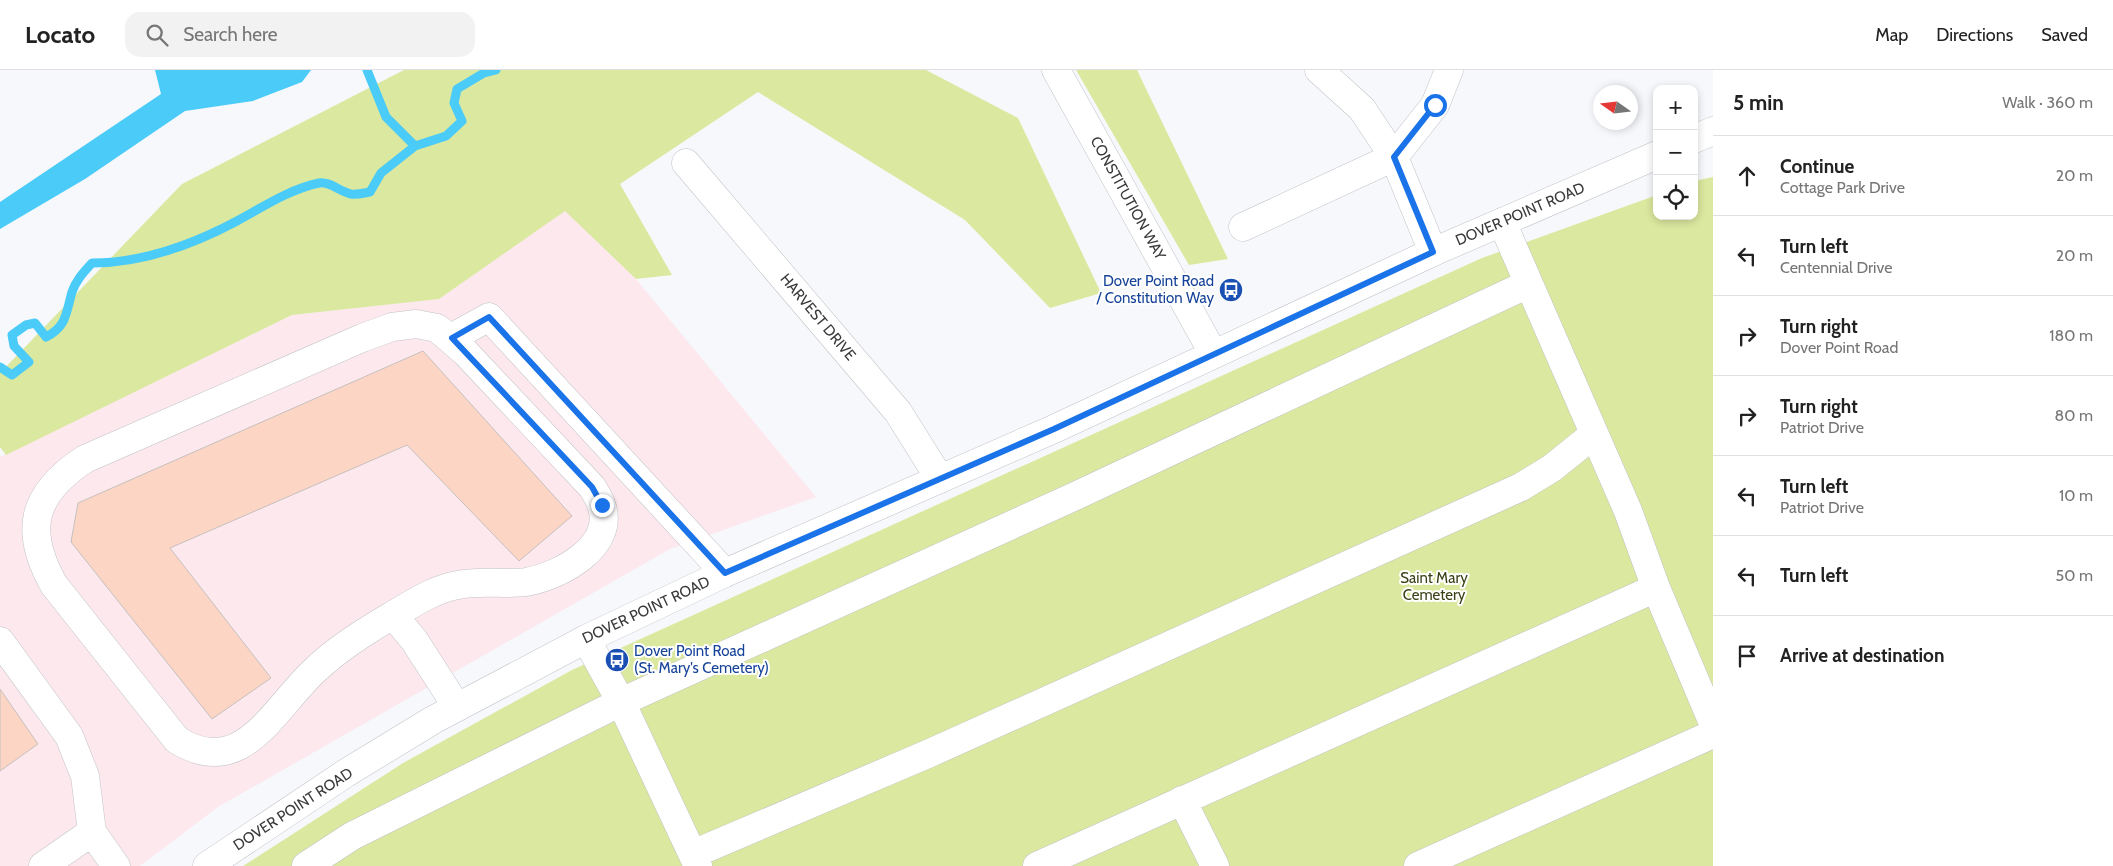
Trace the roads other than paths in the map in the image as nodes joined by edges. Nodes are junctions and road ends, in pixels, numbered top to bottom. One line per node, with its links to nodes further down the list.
1 (1056, 70): 12 (main road, CONSTITUTION WAY)
2 (1319, 70): 4 (main road)
3 (1449, 70): 4 (main road)
4 (1394, 157): 8 (main road); 9 (main road)
5 (1653, 157): 7 (main road, DOVER POINT ROAD)
6 (686, 162): 14 (main road, HARVEST DRIVE)
7 (1502, 222): 9 (main road, DOVER POINT ROAD); 10 (main road)
8 (1243, 227)
9 (1433, 252): 12 (main road, DOVER POINT ROAD)
10 (1528, 284): 13 (main road); 20 (main road)
11 (452, 338): 15 (main road); 17 (main road); 17 (main road)
12 (1213, 353): 14 (main road, DOVER POINT ROAD)
13 (1594, 435): 16 (main road); 26 (main road)
14 (940, 479): 15 (main road, DOVER POINT ROAD)
15 (725, 573): 18 (main road, DOVER POINT ROAD)
16 (1656, 588): 22 (main road); 24 (main road)
17 (393, 615): 21 (main road)
18 (586, 638): 20 (main road); 21 (main road, DOVER POINT ROAD)
19 (0, 641): 25 (main road)
20 (621, 702): 26 (main road); 30 (main road)
21 (457, 707): 29 (main road, DOVER POINT ROAD)
22 (1713, 723)
23 (1713, 734): 33 (main road)
24 (1182, 800): 31 (main road); 32 (main road)
25 (92, 832): 27 (main road); 28 (main road)
26 (696, 860)
27 (43, 866)
28 (116, 866)
29 (206, 866)
30 (306, 866)
31 (1037, 866)
32 (1215, 866)
33 (1418, 866)

